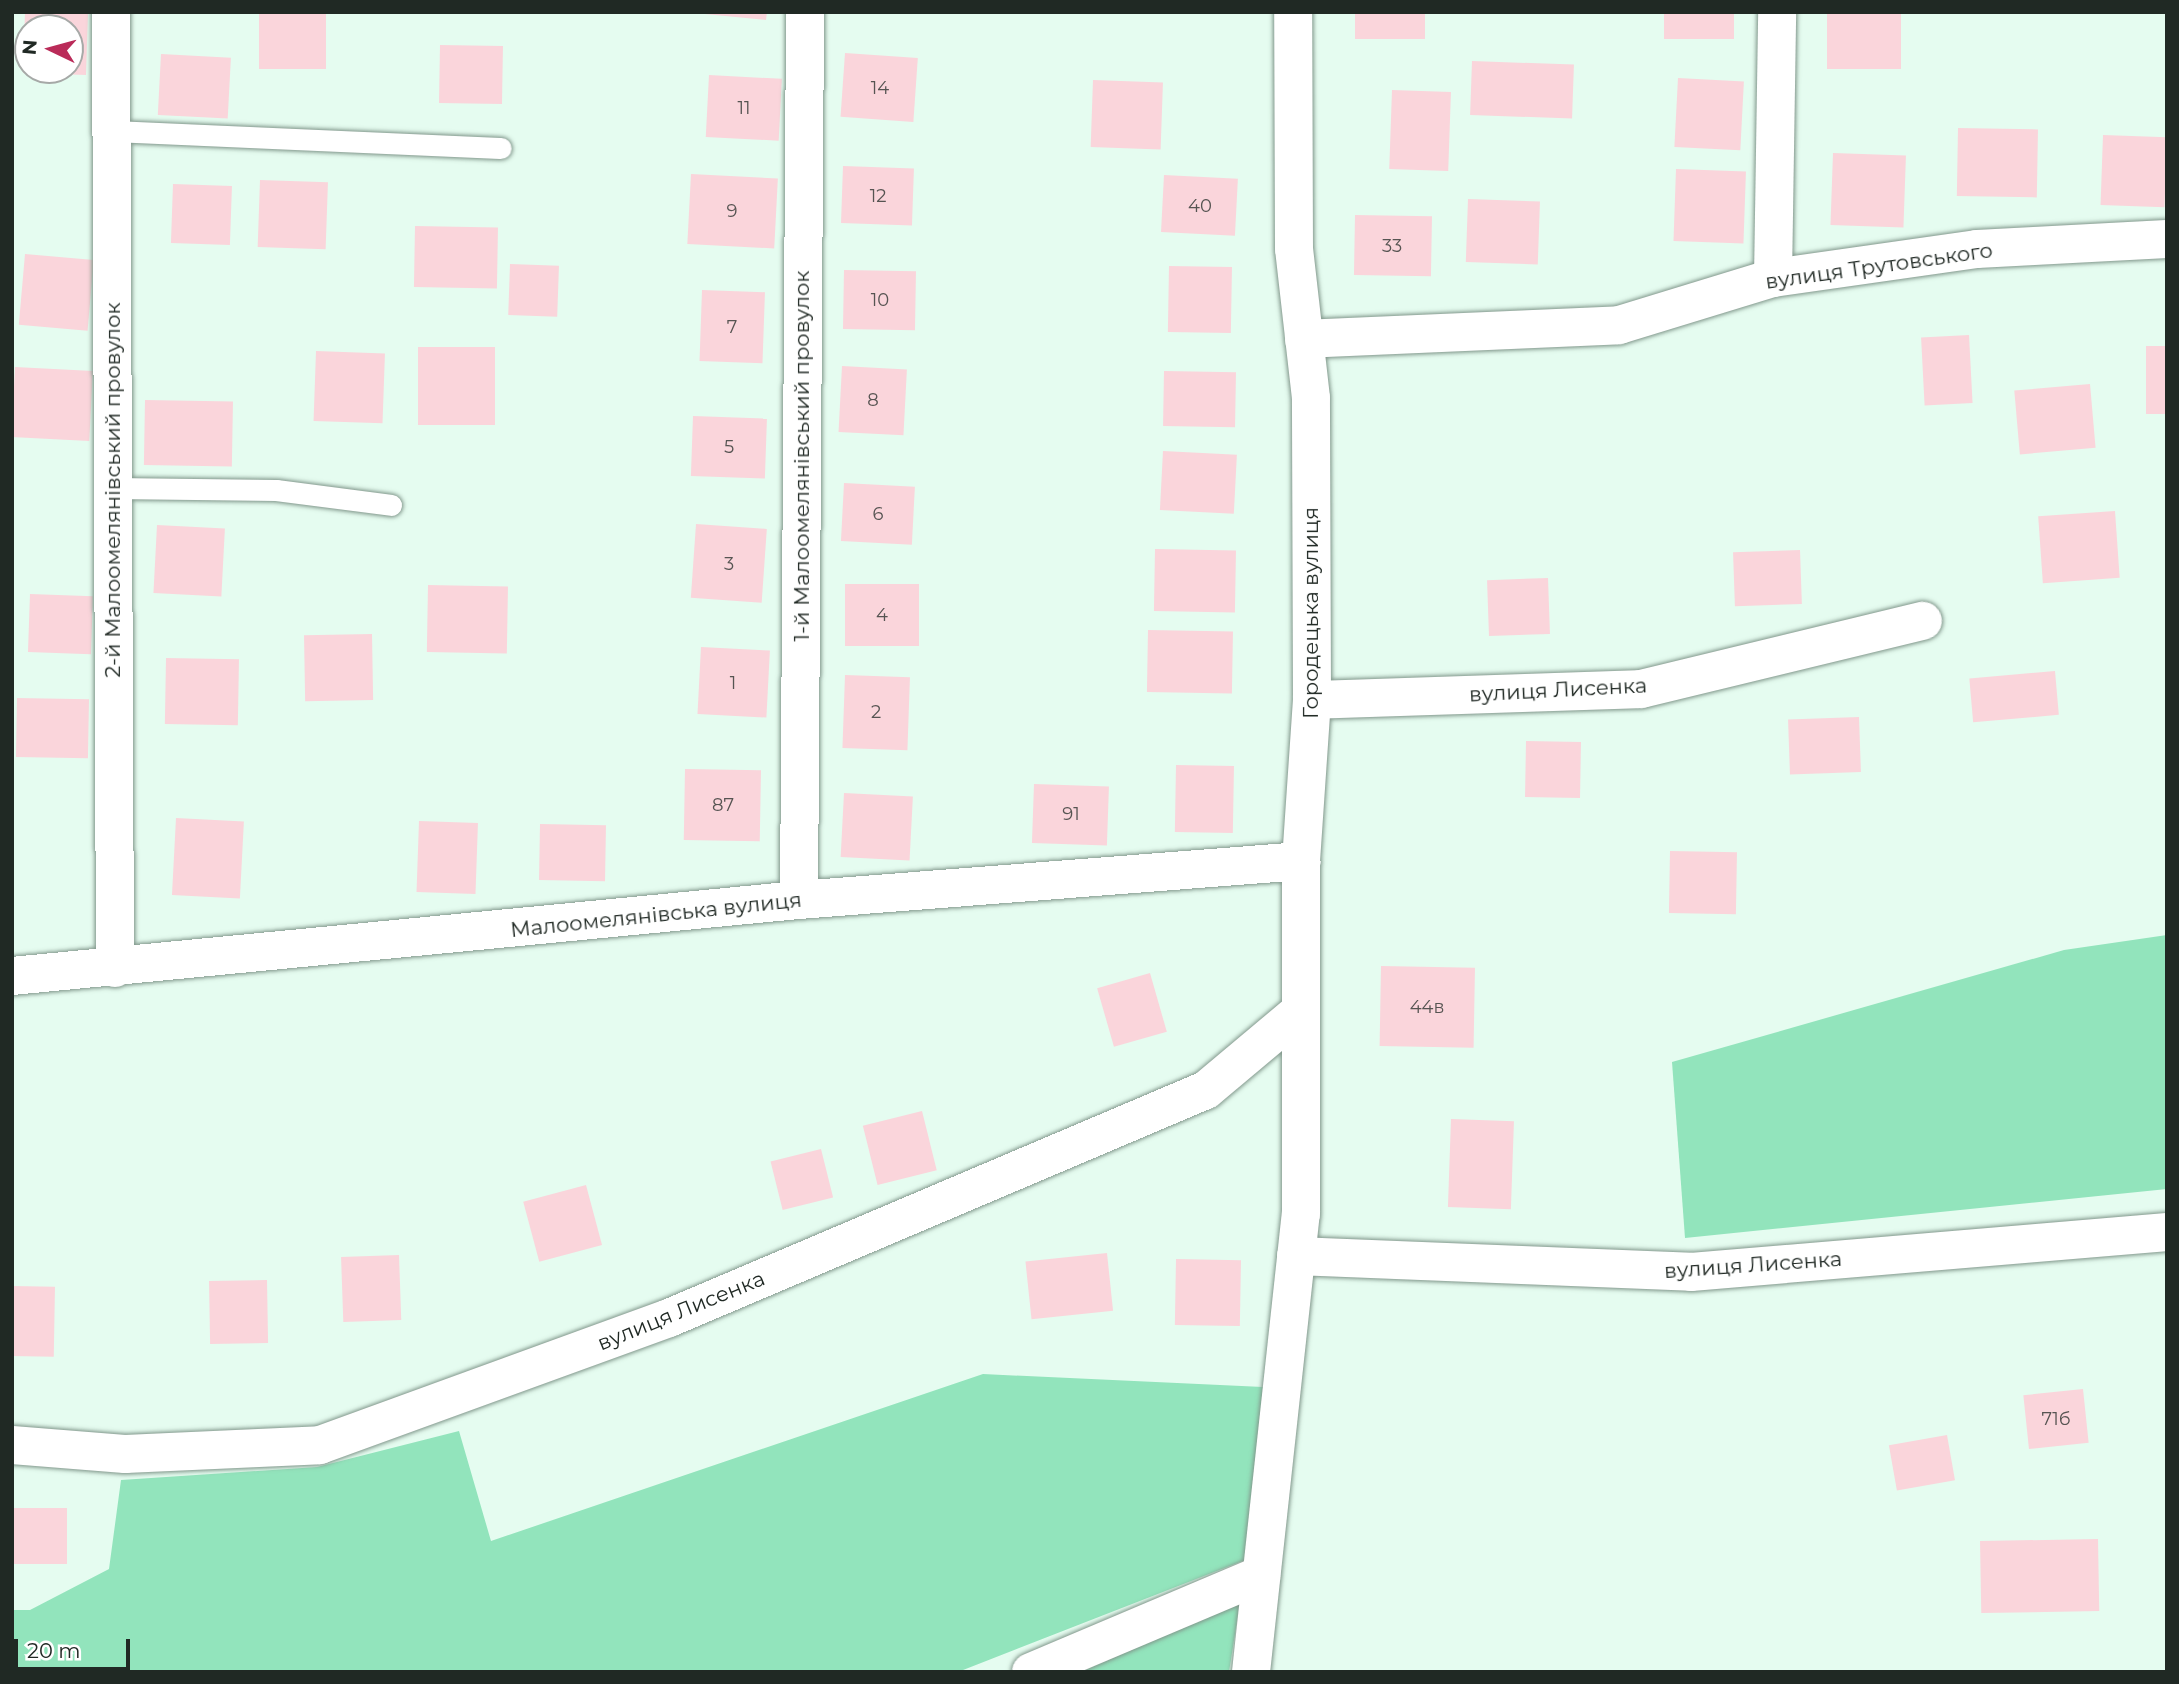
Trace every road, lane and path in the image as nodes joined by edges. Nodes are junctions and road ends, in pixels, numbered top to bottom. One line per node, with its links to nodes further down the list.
1 (111, 12): 5 (street, 2-й Малоомелянівський провулок)
2 (806, 12): 15 (street, 1-й Малоомелянівський провулок)
3 (1293, 12): 9 (street, Городецька вулиця)
4 (1777, 12): 8 (street)
5 (111, 131): 6 (lane); 10 (street, 2-й Малоомелянівський провулок)
6 (501, 148)
7 (2167, 239): 8 (street, вулиця Трутовського)
8 (1773, 278): 9 (street, вулиця Трутовського)
9 (1304, 339): 13 (street, Городецька вулиця)
10 (113, 488): 11 (lane); 16 (street, 2-й Малоомелянівський провулок)
11 (391, 505)
12 (1923, 621): 13 (street, вулиця Лисенка)
13 (1312, 700): 14 (street, Городецька вулиця)
14 (1301, 861): 15 (street, Малоомелянівська вулиця); 18 (street, Городецька вулиця)
15 (799, 900): 16 (street, Малоомелянівська вулиця)
16 (116, 968): 17 (street, Малоомелянівська вулиця)
17 (12, 976)
18 (1300, 1011): 20 (street, Городецька вулиця); 21 (street, вулиця Лисенка)
19 (2167, 1232): 20 (street, вулиця Лисенка)
20 (1296, 1256): 22 (street, Городецька вулиця)
21 (12, 1445)
22 (1261, 1574): 23 (street); 24 (street, Городецька вулиця)
23 (1031, 1672)
24 (1251, 1672)

